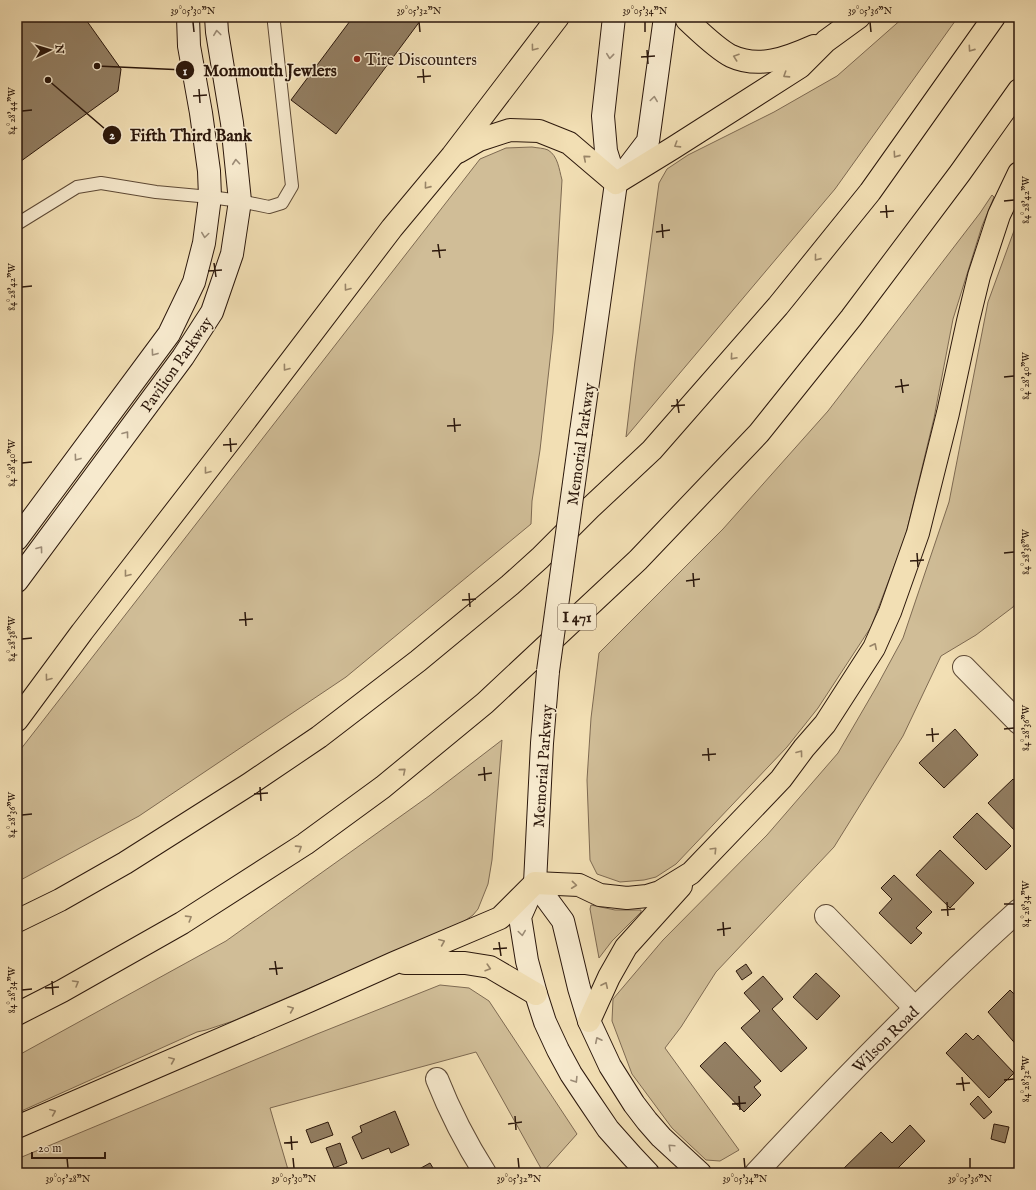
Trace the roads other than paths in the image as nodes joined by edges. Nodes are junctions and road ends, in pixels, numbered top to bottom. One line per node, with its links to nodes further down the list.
1 (188, 17): 15 (main road, Pavilion Parkway)
2 (216, 17): 16 (main road, Pavilion Parkway, one-way to 2)
3 (274, 17): 16 (lane)
4 (558, 17): 12 (highway, one-way to 12)
5 (614, 17): 14 (main road, one-way to 14)
6 (665, 17): 14 (main road, Memorial Parkway, one-way to 6)
7 (686, 17): 10 (highway, one-way to 7)
8 (859, 17): 10 (highway)
9 (994, 17): 27 (highway, one-way to 27)
10 (826, 41): 14 (highway, one-way to 14)
11 (1019, 90): 31 (highway, I 471, one-way to 11)
12 (452, 156): 14 (highway, one-way to 12); 21 (highway, one-way to 21)
13 (1019, 173): 23 (highway, one-way to 13)
14 (616, 183): 24 (main road, Memorial Parkway, bridge)
15 (210, 197): 16 (lane); 17 (lane); 18 (main road, Pavilion Parkway, one-way to 18)
16 (240, 201): 19 (main road, Pavilion Parkway, one-way to 16)
17 (17, 224)
18 (17, 539)
19 (17, 581)
20 (964, 666): 22 (main road)
21 (17, 720)
22 (1019, 722)
23 (692, 873): 24 (highway, one-way to 23); 32 (highway, one-way to 23)
24 (535, 883): 28 (highway, one-way to 24); 29 (main road, Memorial Parkway, one-way to 29); 32 (main road)
25 (1019, 910): 30 (main road, Wilson Road)
26 (826, 916): 30 (main road)
27 (17, 921)
28 (394, 963): 29 (highway, one-way to 29); 34 (highway, one-way to 28)
29 (536, 994): 36 (main road, Memorial Parkway, one-way to 36)
30 (915, 1008): 38 (main road, Wilson Road)
31 (17, 1014)
32 (589, 1021): 37 (main road, one-way to 32)
33 (437, 1079): 35 (main road)
34 (17, 1127)
35 (485, 1173)
36 (648, 1173)
37 (700, 1173)
38 (756, 1173)

